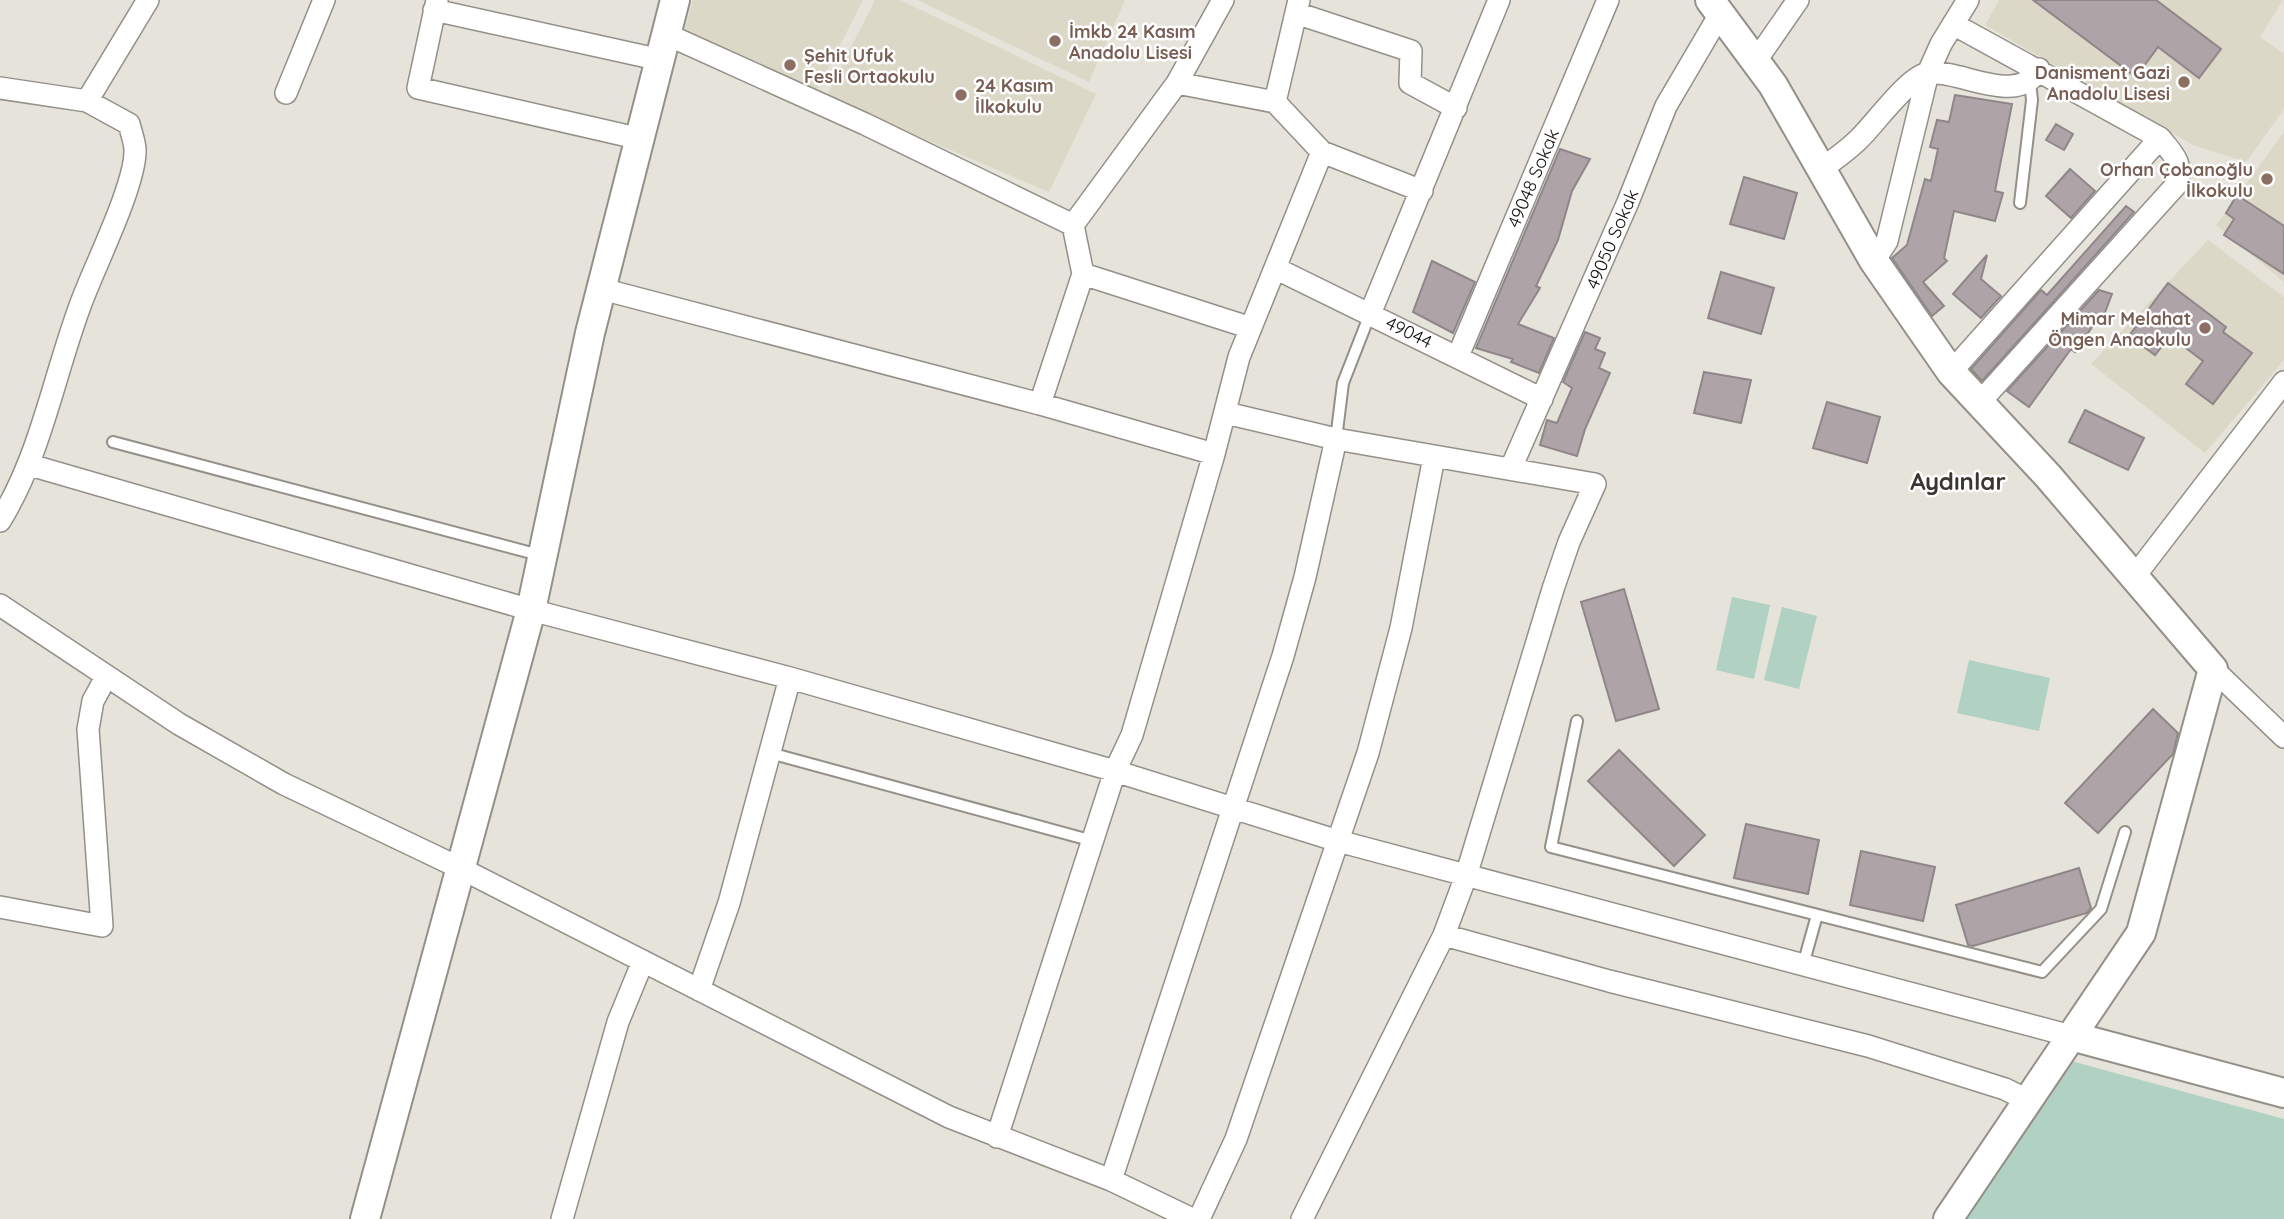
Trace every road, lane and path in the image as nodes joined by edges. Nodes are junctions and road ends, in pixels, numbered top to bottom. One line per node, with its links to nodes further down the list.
1 (324, 0): 19 (street)
2 (675, 0): 13 (street)
3 (1223, 0): 17 (street)
4 (1499, 0): 22 (street)
5 (1608, 0): 36 (street, 49048 Sokak)
6 (1798, 0): 14 (street)
7 (1968, 0): 12 (street)
8 (142, 2): 20 (street)
9 (436, 5): 13 (street); 24 (street)
10 (1297, 7): 21 (street); 22 (street)
11 (1715, 7): 14 (street); 39 (street, 49050 Sokak)
12 (1953, 24): 15 (street); 16 (street)
13 (664, 48): 24 (street); 29 (street)
14 (1755, 62): 26 (street)
15 (1928, 73): 16 (street); 26 (street); 30 (street)
16 (2035, 75): 23 (street); 28 (lane)
17 (1177, 83): 21 (street); 29 (street)
18 (0, 88): 20 (street)
19 (286, 93)
20 (87, 101): 47 (street)
21 (1275, 102): 25 (street)
22 (1456, 108): 27 (street)
23 (2160, 138): 37 (street); 40 (street)
24 (641, 139): 33 (street)
25 (1322, 152): 27 (street); 31 (street)
26 (1821, 169): 30 (street)
27 (1422, 191): 34 (street)
28 (2020, 203)
29 (1073, 225): 32 (street)
30 (1874, 261): 37 (street)
31 (1275, 268): 34 (street, 49044); 35 (street)
32 (1083, 274): 35 (street); 41 (street)
33 (602, 289): 41 (street); 50 (street)
34 (1370, 314): 36 (street, 49044); 43 (lane)
35 (1251, 328): 42 (street)
36 (1458, 356): 39 (street, 49044)
37 (1951, 372): 40 (street)
38 (2284, 382): 51 (street)
39 (1542, 399): 48 (street, 49050 Sokak)
40 (1980, 402): 51 (street)
41 (1040, 404): 45 (street)
42 (1226, 413): 43 (street); 45 (street)
43 (1336, 439): 46 (street); 61 (street)
44 (113, 442): 50 (lane)
45 (1214, 454): 60 (street)
46 (1434, 457): 48 (street); 64 (street)
47 (30, 465): 49 (street); 53 (street)
48 (1511, 468): 66 (street)
49 (0, 521)
50 (542, 555): 53 (street)
51 (2134, 577): 54 (street)
52 (0, 605): 55 (street)
53 (531, 610): 56 (street); 65 (street)
54 (2213, 669): 58 (street); 73 (street)
55 (106, 677): 65 (street); 67 (street)
56 (790, 678): 59 (street); 60 (street)
57 (1577, 720): 68 (lane)
58 (2284, 737)
59 (770, 753): 63 (lane); 72 (street)
60 (1115, 771): 61 (street); 63 (street)
61 (1235, 809): 64 (street); 77 (street)
62 (2125, 832): 68 (lane)
63 (1093, 841): 76 (street)
64 (1338, 841): 66 (street); 81 (street)
65 (460, 868): 70 (street); 78 (street)
66 (1466, 876): 69 (street); 71 (street)
67 (0, 907)
68 (1818, 915): 71 (lane)
69 (1444, 935): 75 (street); 82 (street)
70 (643, 961): 72 (street); 79 (street)
71 (1803, 965): 73 (street)
72 (699, 990): 76 (street)
73 (2071, 1036): 74 (street); 75 (street)
74 (2284, 1093)
75 (2027, 1100): 83 (street)
76 (997, 1137): 77 (street)
77 (1111, 1180): 80 (street)
78 (365, 1219)
79 (562, 1219)
80 (1192, 1219)
81 (1199, 1219)
82 (1301, 1219)
83 (1948, 1219)

